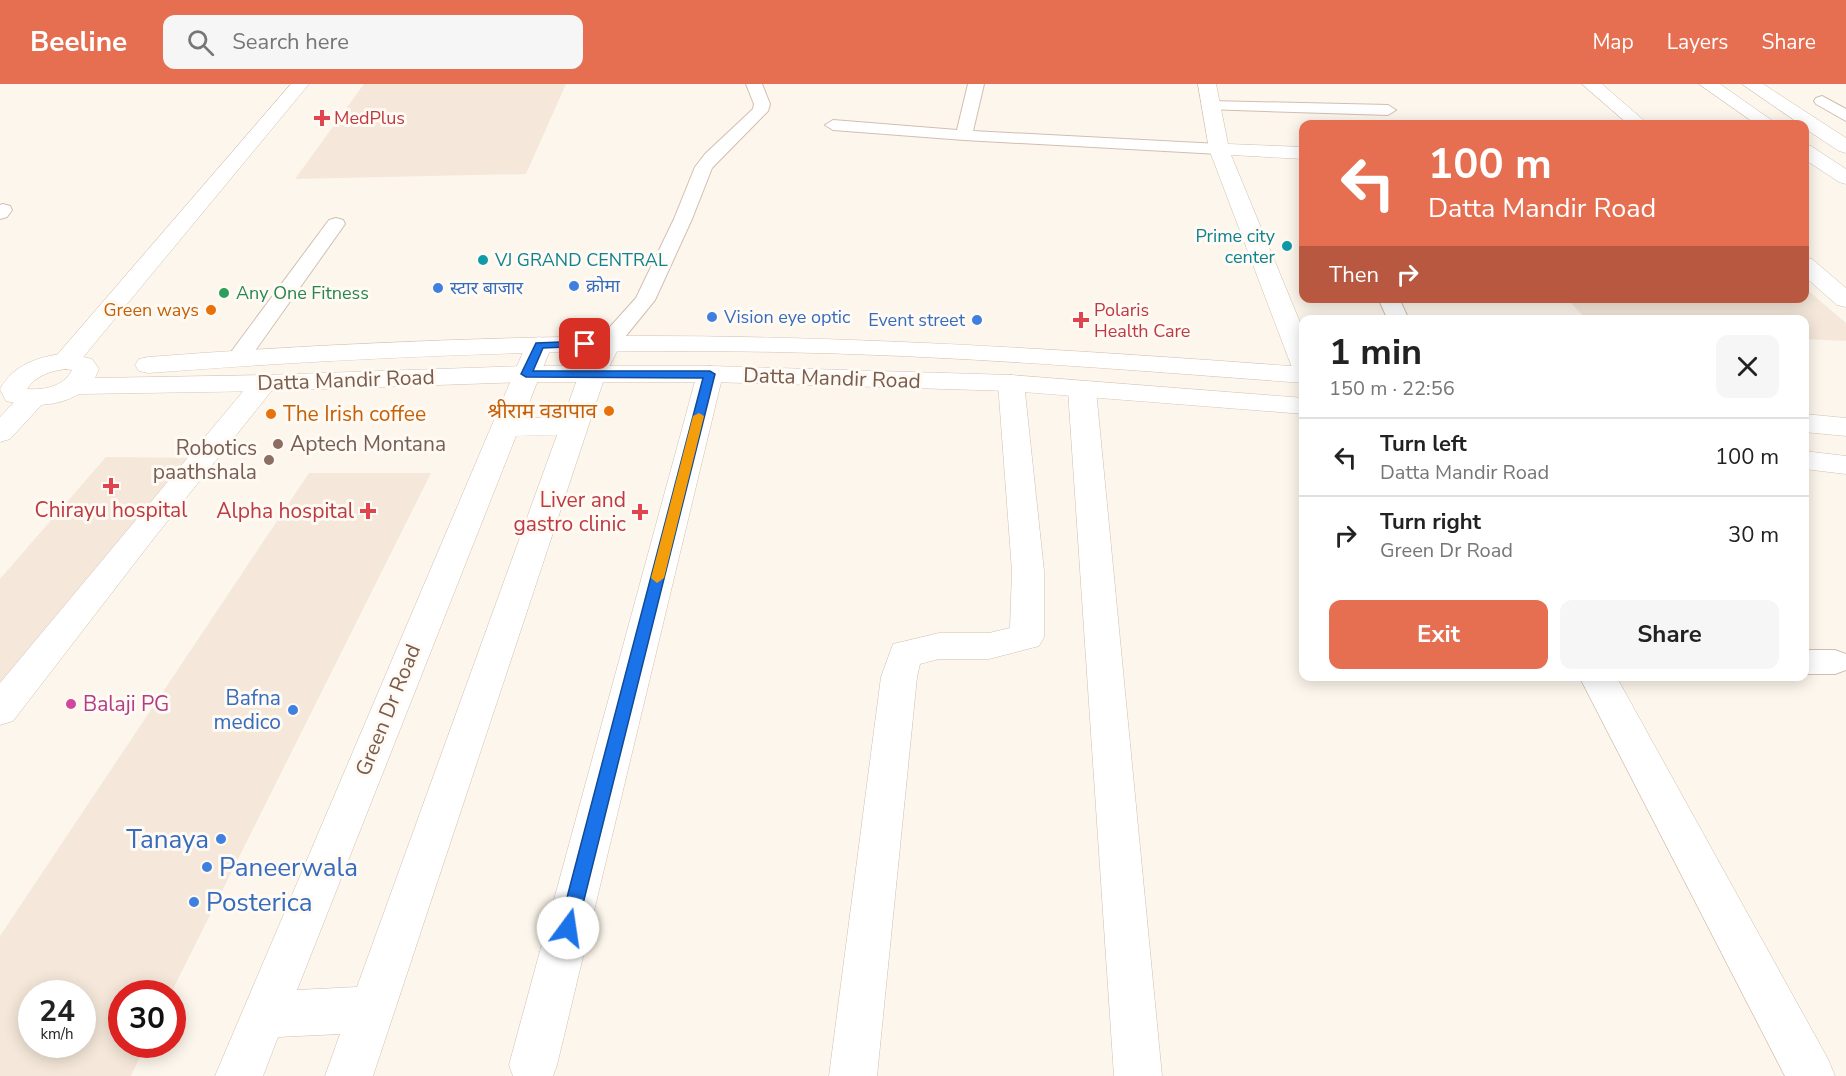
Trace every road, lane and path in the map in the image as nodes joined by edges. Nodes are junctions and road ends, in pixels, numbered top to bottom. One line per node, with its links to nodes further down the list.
1 (300, 84): 32 (street)
2 (754, 84): 28 (lane)
3 (976, 84): 17 (lane)
4 (1207, 84): 9 (street)
5 (1591, 84): 12 (street)
6 (1708, 84): 13 (street)
7 (1751, 84): 14 (street)
8 (1822, 101): 11 (lane)
9 (1211, 106): 10 (lane); 19 (street)
10 (1388, 110)
11 (1846, 116)
12 (1634, 120)
13 (1761, 120)
14 (1806, 120)
15 (1809, 122): 18 (street)
16 (833, 125): 17 (lane)
17 (964, 135): 19 (lane)
18 (1845, 145)
19 (1219, 149): 20 (street); 26 (street)
20 (1299, 153)
21 (1809, 153): 22 (street)
22 (1846, 178)
23 (336, 224): 27 (lane)
24 (1809, 268): 25 (street)
25 (1846, 300)
26 (1299, 352)
27 (239, 357): 29 (street, Datta Mandir Road); 32 (street, Datta Mandir Road)
28 (601, 358): 29 (street, Datta Mandir Road); 33 (street, Datta Mandir Road); 34 (street, Datta Mandir Road); 41 (street)
29 (533, 360): 35 (street, Datta Mandir Road); 43 (street, Green Dr Road)
30 (35, 369): 31 (street); 32 (street); 38 (street)
31 (0, 372)
32 (75, 372): 35 (street, Datta Mandir Road); 38 (street)
33 (710, 374): 36 (street, Datta Mandir Road); 53 (street)
34 (1299, 375)
35 (264, 383): 50 (street)
36 (1011, 383): 37 (street, Datta Mandir Road); 56 (street)
37 (1082, 390): 39 (street, Datta Mandir Road); 57 (street)
38 (17, 397): 44 (street)
39 (1299, 406)
40 (1809, 423): 42 (street)
41 (575, 426): 43 (street); 51 (street)
42 (1846, 427)
43 (504, 428): 52 (street, Green Dr Road)
44 (0, 433)
45 (1809, 461): 46 (street)
46 (1846, 465)
47 (1809, 662): 48 (lane)
48 (1835, 662)
49 (1600, 681): 58 (street)
50 (0, 710)
51 (372, 1009): 52 (street); 55 (street)
52 (264, 1015): 54 (street, Green Dr Road)
53 (533, 1065)
54 (238, 1076)
55 (349, 1076)
56 (853, 1076)
57 (1138, 1076)
58 (1811, 1076)

